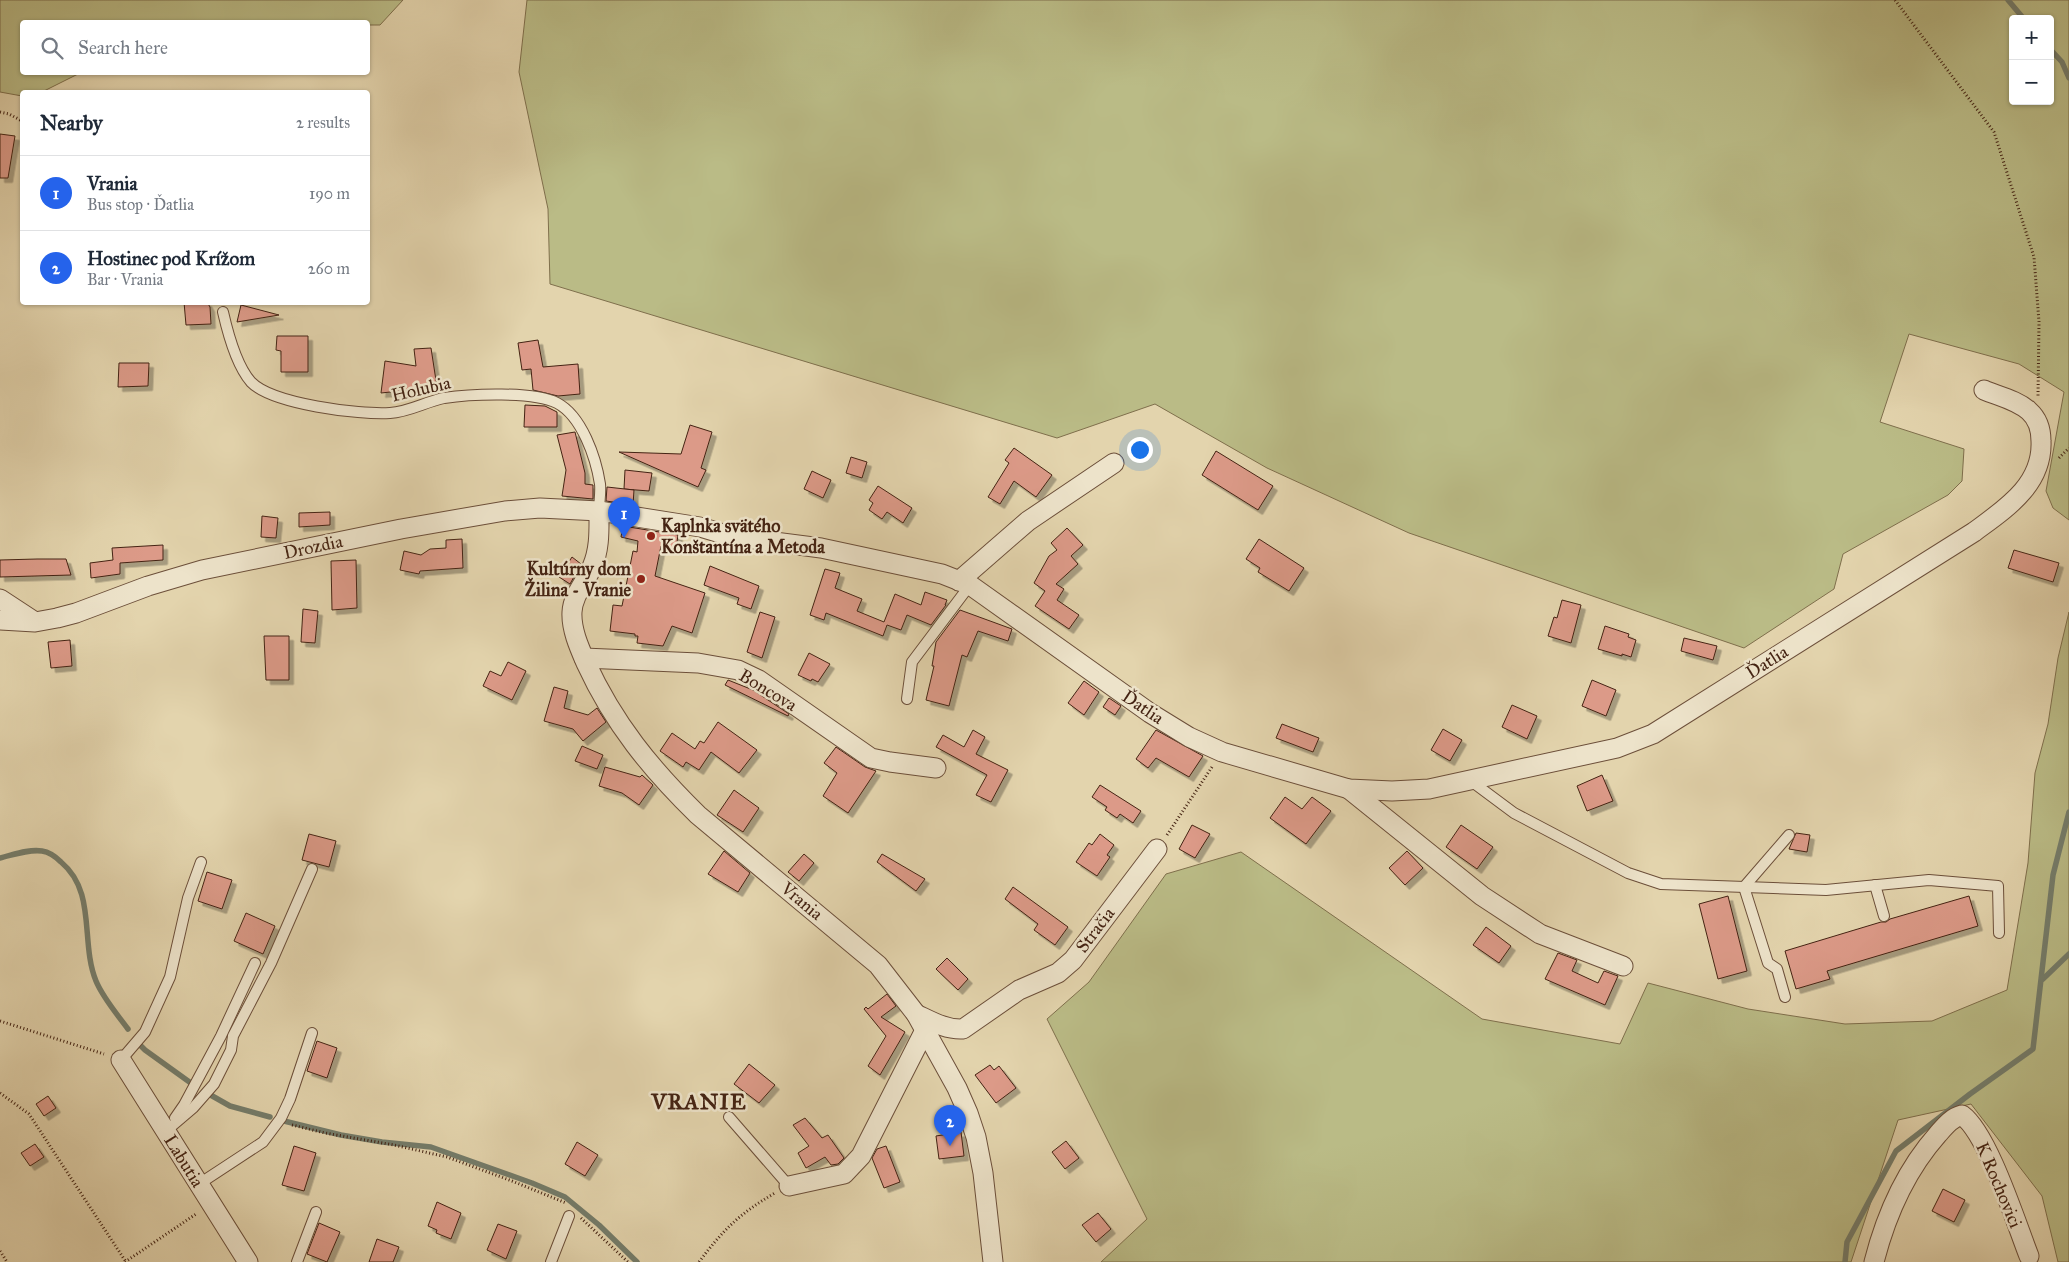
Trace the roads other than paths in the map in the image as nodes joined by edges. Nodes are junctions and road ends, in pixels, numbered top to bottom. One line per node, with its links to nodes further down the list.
1 (223, 312): 4 (lane, Holubia)
2 (1984, 390): 12 (street, Ďatlia)
3 (1114, 463): 5 (street)
4 (599, 511): 5 (street, Ďatlia); 8 (street, Drozdia); 9 (street, Vrania)
5 (964, 583): 10 (lane); 13 (street, Ďatlia)
6 (0, 599): 8 (street)
7 (0, 620): 8 (street, Drozdia)
8 (35, 622)
9 (584, 658): 11 (street, Boncova); 25 (street, Vrania)
10 (907, 700)
11 (936, 768)
12 (1471, 781): 13 (street, Ďatlia); 19 (lane)
13 (1349, 789): 23 (street, Ďatlia)
14 (1789, 835): 19 (lane)
15 (1157, 849): 25 (street, Stračia)
16 (201, 862): 27 (lane)
17 (312, 869): 29 (lane)
18 (1875, 885): 19 (lane); 20 (lane); 21 (lane)
19 (1744, 887): 24 (lane)
20 (1884, 916)
21 (1999, 933)
22 (255, 964): 29 (lane)
23 (1623, 966)
24 (1785, 997)
25 (920, 1022): 31 (street); 38 (street, Vrania)
26 (312, 1033): 30 (lane)
27 (122, 1060): 29 (street, Labutia)
28 (729, 1117): 31 (lane)
29 (166, 1131): 30 (street, Labutia)
30 (199, 1184): 35 (street, Labutia)
31 (789, 1186)
32 (316, 1212): 36 (lane)
33 (571, 1213): 37 (lane)
34 (2029, 1256): 39 (street, K Rochovici)
35 (248, 1262)
36 (297, 1262)
37 (551, 1262)
38 (993, 1262)
39 (1874, 1262)

